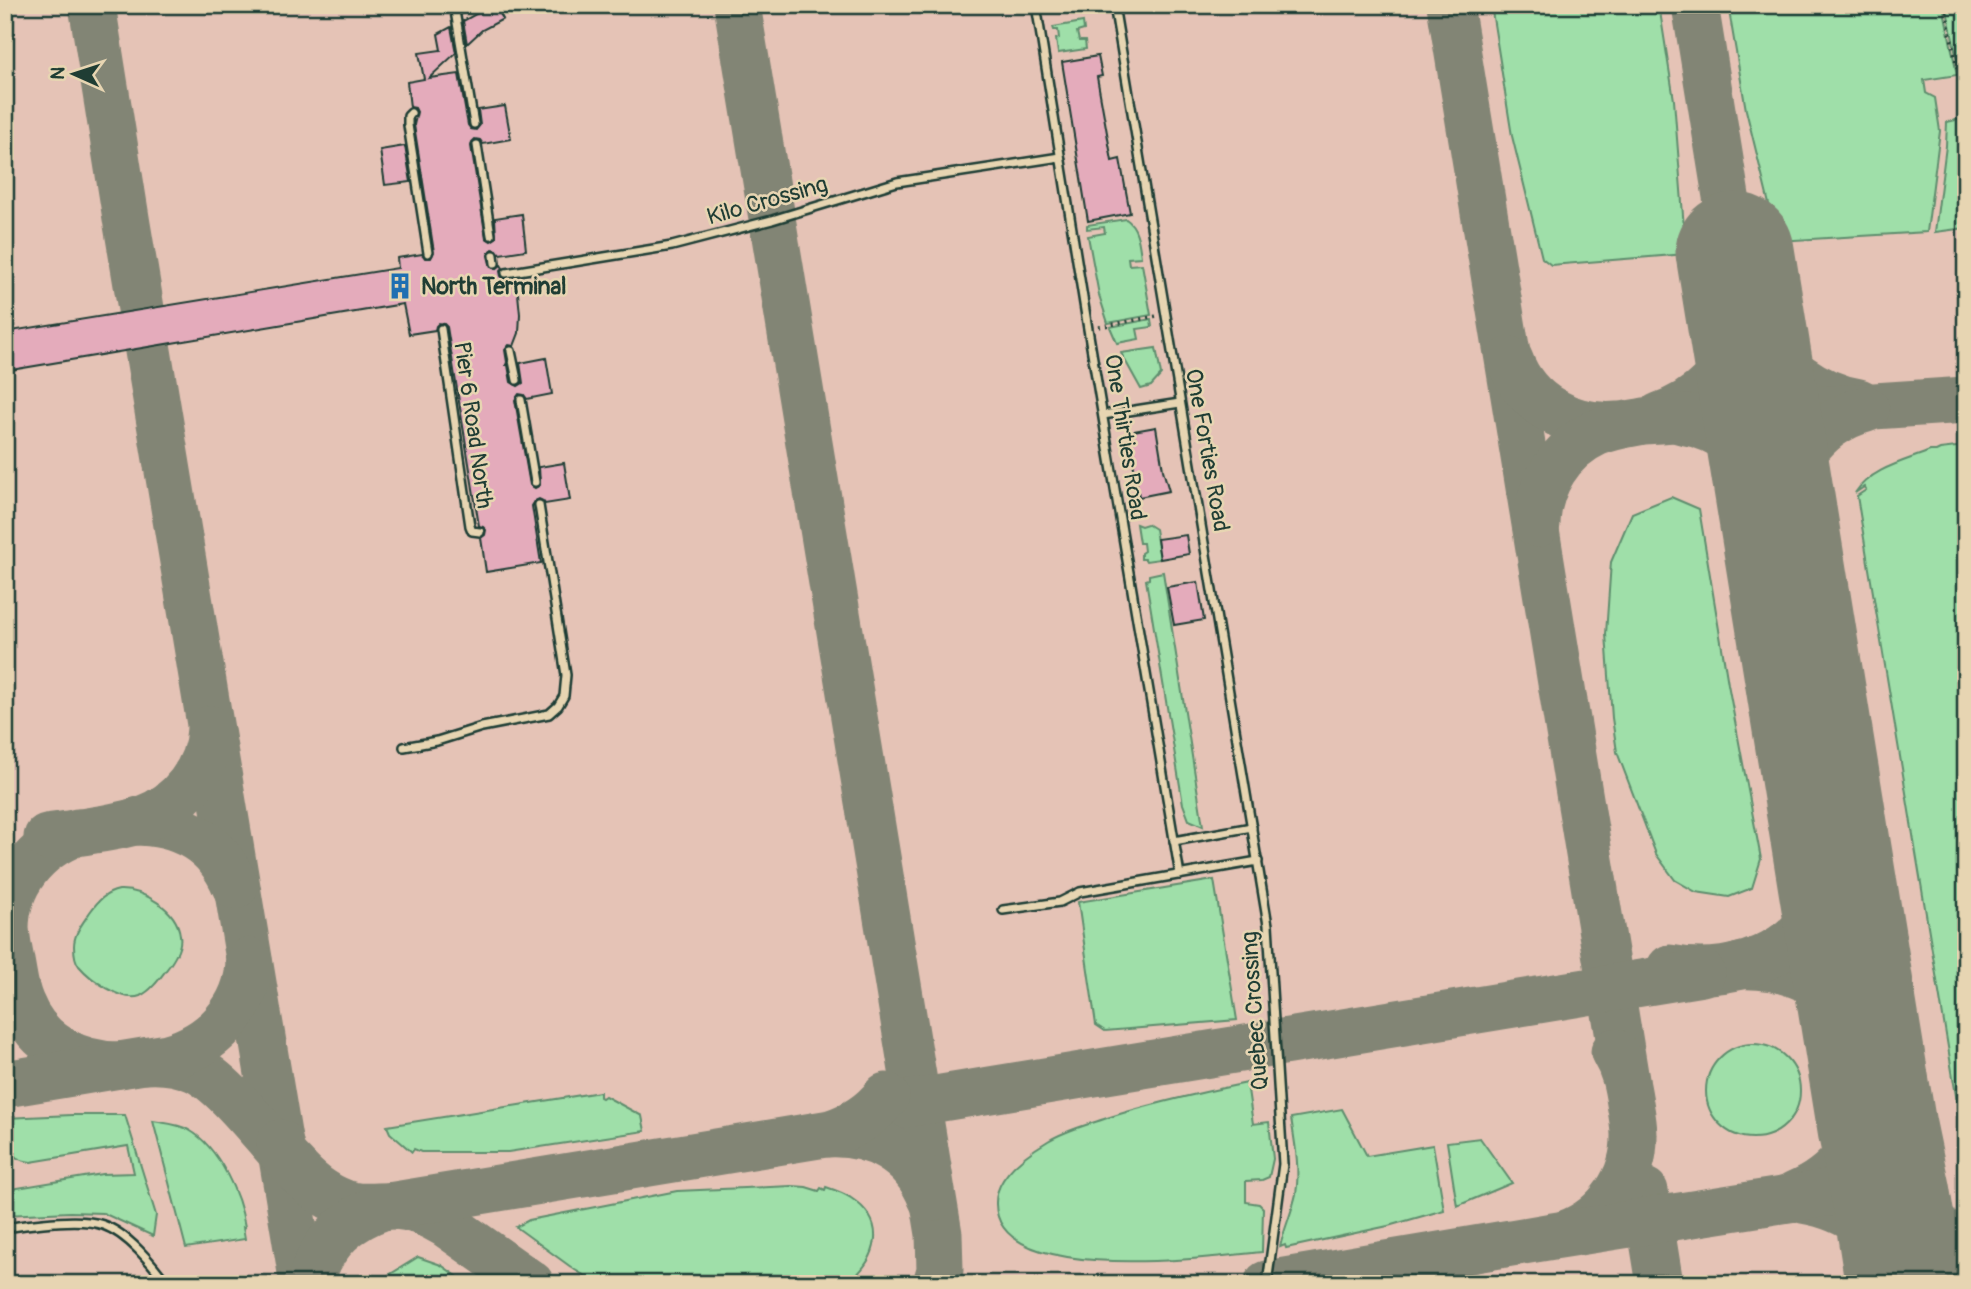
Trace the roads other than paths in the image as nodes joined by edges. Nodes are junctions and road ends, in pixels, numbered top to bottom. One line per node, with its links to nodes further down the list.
1 (454, 5): 5 (lane)
2 (1036, 5): 7 (lane, One Thirties Road)
3 (1114, 5): 15 (lane, One Forties Road)
4 (411, 113): 9 (lane)
5 (474, 124)
6 (477, 145): 8 (lane)
7 (1060, 157): 10 (lane, Kilo Crossing); 16 (lane, One Thirties Road)
8 (491, 235)
9 (428, 253)
10 (506, 273)
11 (440, 329): 19 (lane, Pier 6 Road North)
12 (511, 351): 13 (lane)
13 (517, 380)
14 (521, 400): 17 (lane)
15 (1180, 402): 16 (lane); 21 (lane, One Forties Road)
16 (1103, 415): 22 (lane, One Thirties Road)
17 (535, 482)
18 (539, 505): 20 (lane)
19 (480, 532)
20 (404, 747)
21 (1252, 827): 22 (lane); 23 (lane, One Forties Road)
22 (1174, 841): 24 (lane, One Thirties Road)
23 (1258, 861): 24 (lane); 25 (lane, One Forties Road)
24 (1180, 875): 26 (lane)
25 (1264, 900): 29 (lane, Quebec Crossing)
26 (1003, 910)
27 (5, 1228): 28 (lane)
28 (167, 1284)
29 (1267, 1284)

